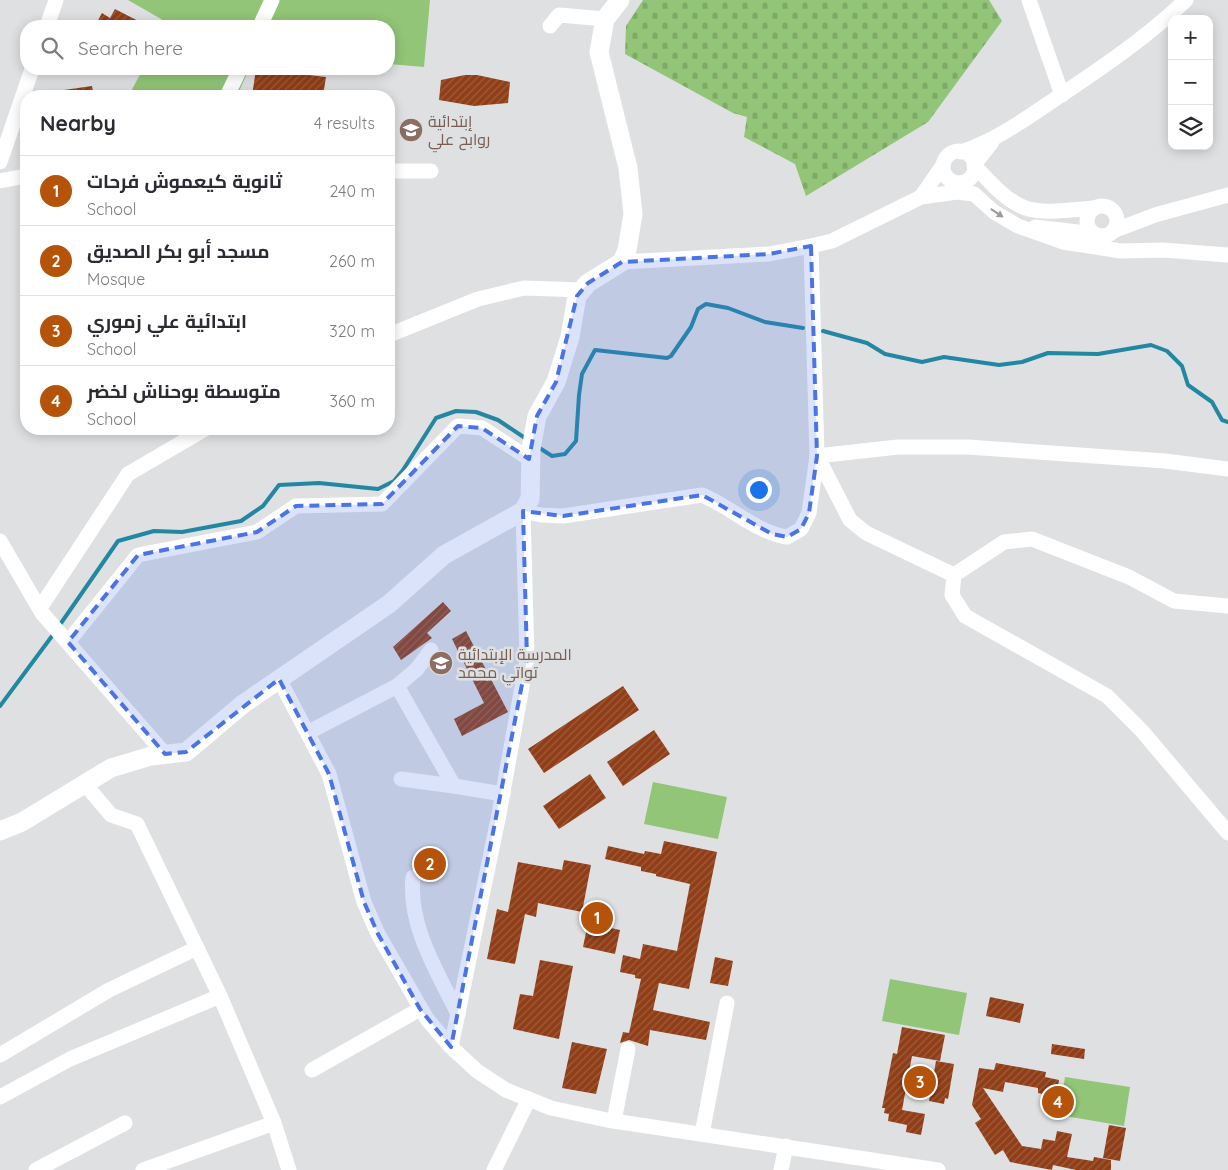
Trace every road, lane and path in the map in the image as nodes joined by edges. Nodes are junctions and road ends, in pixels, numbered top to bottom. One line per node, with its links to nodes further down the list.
1 (56, 0): 7 (street)
2 (272, 0): 8 (street)
3 (620, 0): 6 (main road)
4 (1029, 0): 14 (street)
5 (1186, 0): 14 (street)
6 (605, 19): 9 (street); 40 (main road)
7 (49, 20)
8 (263, 20)
9 (550, 26)
10 (30, 75): 12 (street)
11 (237, 75): 13 (street)
12 (25, 90)
13 (230, 90)
14 (1062, 95): 16 (street)
15 (20, 104): 18 (street)
16 (995, 139): 17 (street); 20 (street)
17 (961, 152): 19 (street); 20 (street)
18 (0, 162)
19 (943, 165): 25 (street); 28 (street)
20 (974, 165): 25 (street); 29 (street)
21 (395, 171): 22 (street)
22 (431, 171)
23 (20, 177): 24 (street)
24 (0, 181)
25 (956, 183): 26 (street); 28 (street)
26 (974, 194): 28 (street); 33 (street, one-way to 33)
27 (1228, 195): 32 (street)
28 (925, 196): 38 (street)
29 (1017, 205): 30 (street); 34 (street)
30 (1094, 208): 31 (street); 36 (street)
31 (1112, 210): 32 (street); 35 (street)
32 (1155, 215): 35 (street)
33 (1018, 226): 34 (street); 37 (street)
34 (1041, 228): 36 (street); 37 (street)
35 (1113, 231): 36 (street)
36 (1092, 241): 37 (street); 39 (street)
37 (1062, 242)
38 (811, 246): 40 (street); 45 (street)
39 (1228, 255)
40 (622, 262): 41 (main road)
41 (582, 290): 42 (street); 44 (main road)
42 (395, 333)
43 (195, 435): 51 (street)
44 (532, 448): 47 (main road); 52 (street)
45 (817, 456): 46 (street); 47 (street); 49 (street)
46 (1228, 469)
47 (523, 511): 54 (main road); 61 (street)
48 (0, 541): 51 (street)
49 (954, 575): 50 (street); 63 (street)
50 (1228, 606)
51 (40, 608): 52 (street)
52 (60, 634): 57 (street)
53 (431, 650): 55 (street)
54 (279, 679): 56 (street); 57 (main road)
55 (397, 686): 56 (street); 60 (street)
56 (309, 732): 68 (street)
57 (165, 754): 59 (main road)
58 (401, 779): 60 (street)
59 (84, 783): 62 (main road); 65 (street)
60 (454, 786): 61 (street)
61 (503, 794): 69 (street)
62 (0, 831)
63 (1228, 833)
64 (413, 877): 69 (street)
65 (197, 948): 66 (street); 72 (street)
66 (220, 996): 74 (street); 78 (street)
67 (727, 1003): 79 (street)
68 (420, 1009): 70 (street); 73 (street)
69 (458, 1014): 70 (street)
70 (451, 1047): 75 (street)
71 (628, 1049): 76 (street)
72 (0, 1055)
73 (312, 1070)
74 (0, 1097)
75 (529, 1099): 76 (street); 86 (street)
76 (614, 1121): 79 (street)
77 (125, 1123): 83 (street)
78 (274, 1123): 84 (street); 85 (street)
79 (702, 1134): 80 (street)
80 (786, 1146): 81 (street); 87 (street)
81 (868, 1164): 82 (street)
82 (910, 1168): 88 (street)
83 (36, 1170)
84 (143, 1170)
85 (289, 1170)
86 (494, 1170)
87 (782, 1170)
88 (938, 1170)

